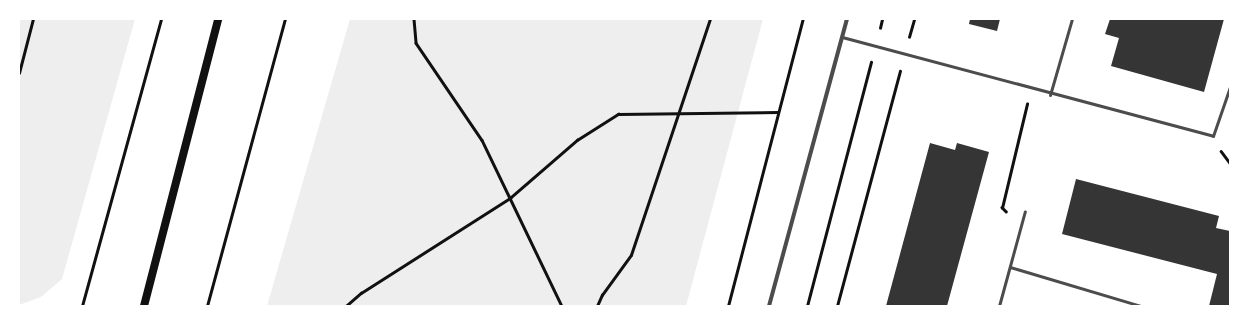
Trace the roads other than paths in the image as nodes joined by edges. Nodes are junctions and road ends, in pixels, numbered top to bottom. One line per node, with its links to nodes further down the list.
1 (218, 19): 9 (main road)
2 (847, 19): 4 (street)
3 (1072, 19): 6 (lane)
4 (842, 37): 6 (lane); 10 (street)
5 (1230, 87): 6 (lane)
6 (1050, 96)
7 (1026, 211): 8 (lane)
8 (1010, 267): 11 (lane); 12 (lane)
9 (144, 306)
10 (768, 306)
11 (999, 306)
12 (1141, 306)

